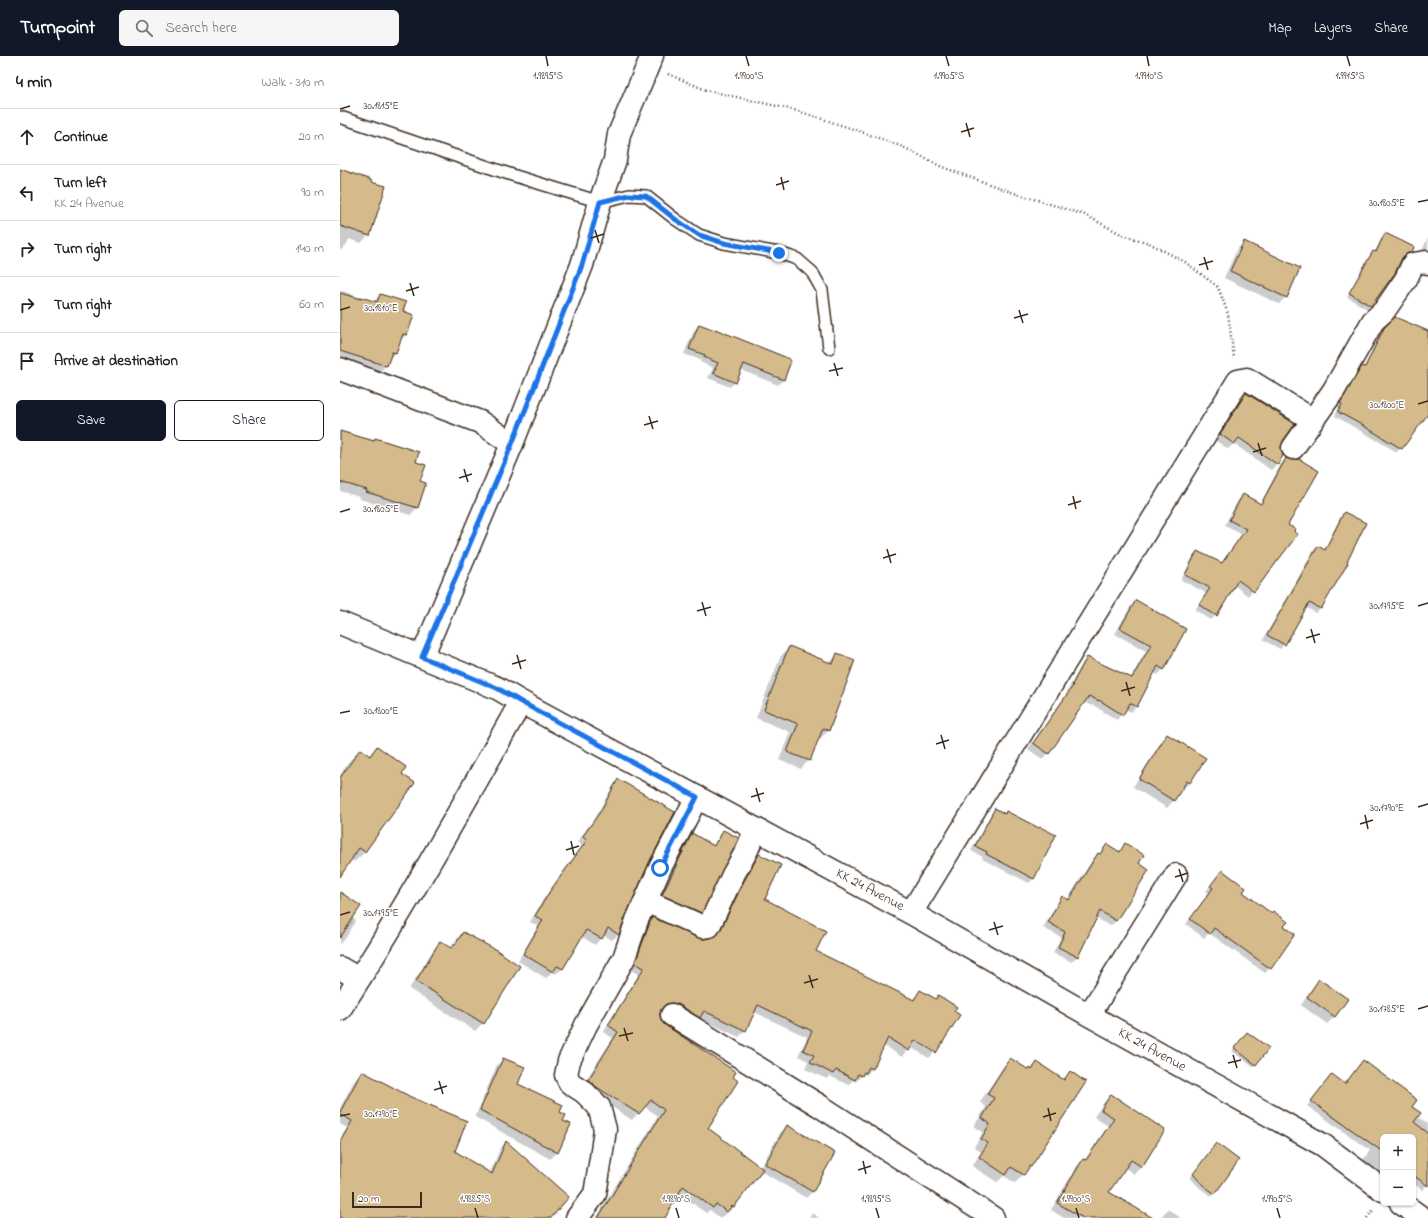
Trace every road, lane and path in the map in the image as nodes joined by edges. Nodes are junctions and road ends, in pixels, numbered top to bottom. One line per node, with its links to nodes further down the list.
1 (651, 58): 3 (street); 7 (path)
2 (340, 117): 3 (lane)
3 (600, 202): 5 (lane); 9 (street)
4 (1428, 263): 8 (street)
5 (828, 348)
6 (340, 369): 9 (street)
7 (1238, 381): 8 (street); 18 (street)
8 (1313, 420): 10 (street)
9 (512, 444): 12 (street)
10 (1293, 448)
11 (340, 623): 12 (street, KK 24 Avenue)
12 (422, 657): 13 (street, KK 24 Avenue)
13 (521, 702): 14 (street, KK 24 Avenue); 20 (street)
14 (697, 797): 15 (street, KK 24 Avenue); 17 (street)
15 (756, 829): 17 (street); 18 (street, KK 24 Avenue)
16 (1176, 875): 23 (street)
17 (646, 901): 26 (street)
18 (911, 913): 23 (street, KK 24 Avenue)
19 (340, 968): 20 (street)
20 (359, 979): 21 (street)
21 (340, 1008)
22 (672, 1015): 27 (street)
23 (1089, 1015): 24 (street, KK 24 Avenue)
24 (1380, 1188)
25 (1405, 1206): 28 (street)
26 (576, 1218)
27 (993, 1218)
28 (1422, 1218)

